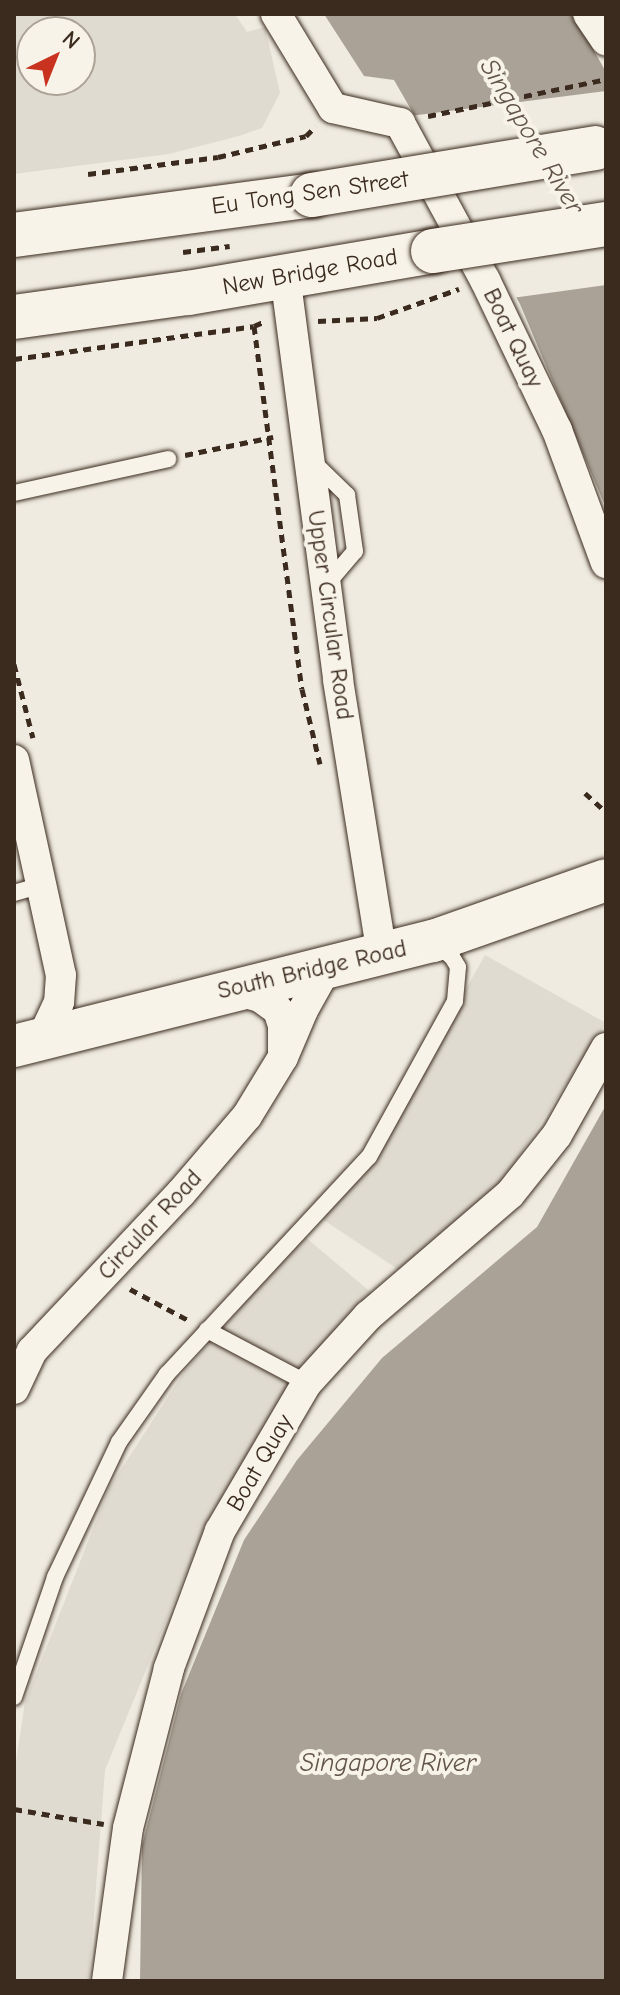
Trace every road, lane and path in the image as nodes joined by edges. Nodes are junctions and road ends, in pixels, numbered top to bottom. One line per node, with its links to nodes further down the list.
1 (276, 14): 5 (street)
2 (588, 14): 3 (street)
3 (606, 41)
4 (606, 79): 6 (path)
5 (333, 108): 6 (street); 8 (path)
6 (400, 123): 13 (street, Boat Quay)
7 (602, 144): 10 (main road, Eu Tong Sen Street, bridge)
8 (88, 174)
9 (606, 224): 14 (main road, New Bridge Road, bridge)
10 (14, 235)
11 (230, 246): 12 (path)
12 (183, 252)
13 (485, 280): 14 (path); 21 (street, Boat Quay)
14 (288, 292): 15 (main road, New Bridge Road); 16 (path); 30 (street, Upper Circular Road)
15 (14, 317)
16 (254, 326): 17 (path); 23 (path)
17 (14, 359)
18 (247, 442): 19 (path)
19 (168, 459): 20 (lane)
20 (14, 493)
21 (606, 563)
22 (14, 664): 24 (path)
23 (302, 689)
24 (24, 752): 28 (street)
25 (585, 793): 26 (path)
26 (606, 812)
27 (606, 880): 29 (main road, South Bridge Road)
28 (28, 889): 33 (street)
29 (433, 941): 30 (main road, South Bridge Road); 37 (lane)
30 (382, 955): 31 (main road, South Bridge Road)
31 (327, 967): 32 (main road, South Bridge Road); 35 (street, Circular Road)
32 (231, 989): 33 (main road, South Bridge Road); 35 (street)
33 (29, 1042)
34 (606, 1048): 39 (street, Boat Quay)
35 (283, 1057): 36 (street, Circular Road)
36 (105, 1274): 37 (path); 38 (street, Circular Road)
37 (207, 1330): 39 (lane); 41 (lane)
38 (23, 1355): 40 (street, Circular Road)
39 (307, 1383): 43 (street, Boat Quay)
40 (14, 1389)
41 (14, 1697)
42 (14, 1809): 43 (path)
43 (128, 1828): 44 (street, Boat Quay)
44 (107, 1981)

